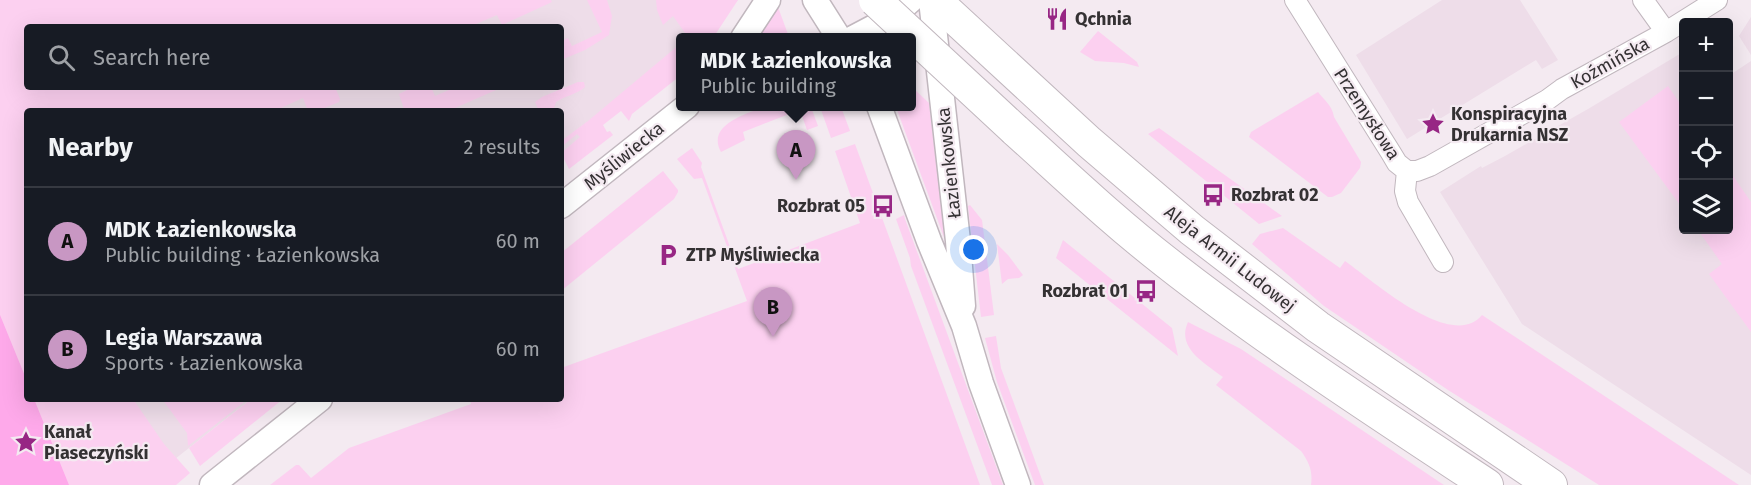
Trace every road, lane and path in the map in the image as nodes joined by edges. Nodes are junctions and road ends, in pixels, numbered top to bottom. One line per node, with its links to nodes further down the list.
1 (768, 0): 10 (street)
2 (815, 0): 11 (street)
3 (875, 0): 13 (main road, bridge)
4 (911, 0): 12 (street)
5 (933, 0): 20 (street, Łazienkowska); 25 (main road, Aleja Armii Ludowej)
6 (1295, 0): 17 (street, Przemysłowa)
7 (1643, 0): 9 (street)
8 (1717, 0): 9 (street, Koźmińska)
9 (1666, 32): 17 (street, Koźmińska)
10 (746, 33)
11 (836, 33)
12 (862, 33)
13 (911, 33)
14 (916, 38): 24 (main road, bridge)
15 (681, 111): 18 (street, Myśliwiecka)
16 (881, 111): 20 (street, Łazienkowska)
17 (1407, 171): 19 (street, Przemysłowa)
18 (564, 204)
19 (1443, 262)
20 (964, 326): 23 (street, Łazienkowska)
21 (316, 402): 22 (street)
22 (212, 485)
23 (1018, 485)
24 (1487, 485)
25 (1551, 485)

